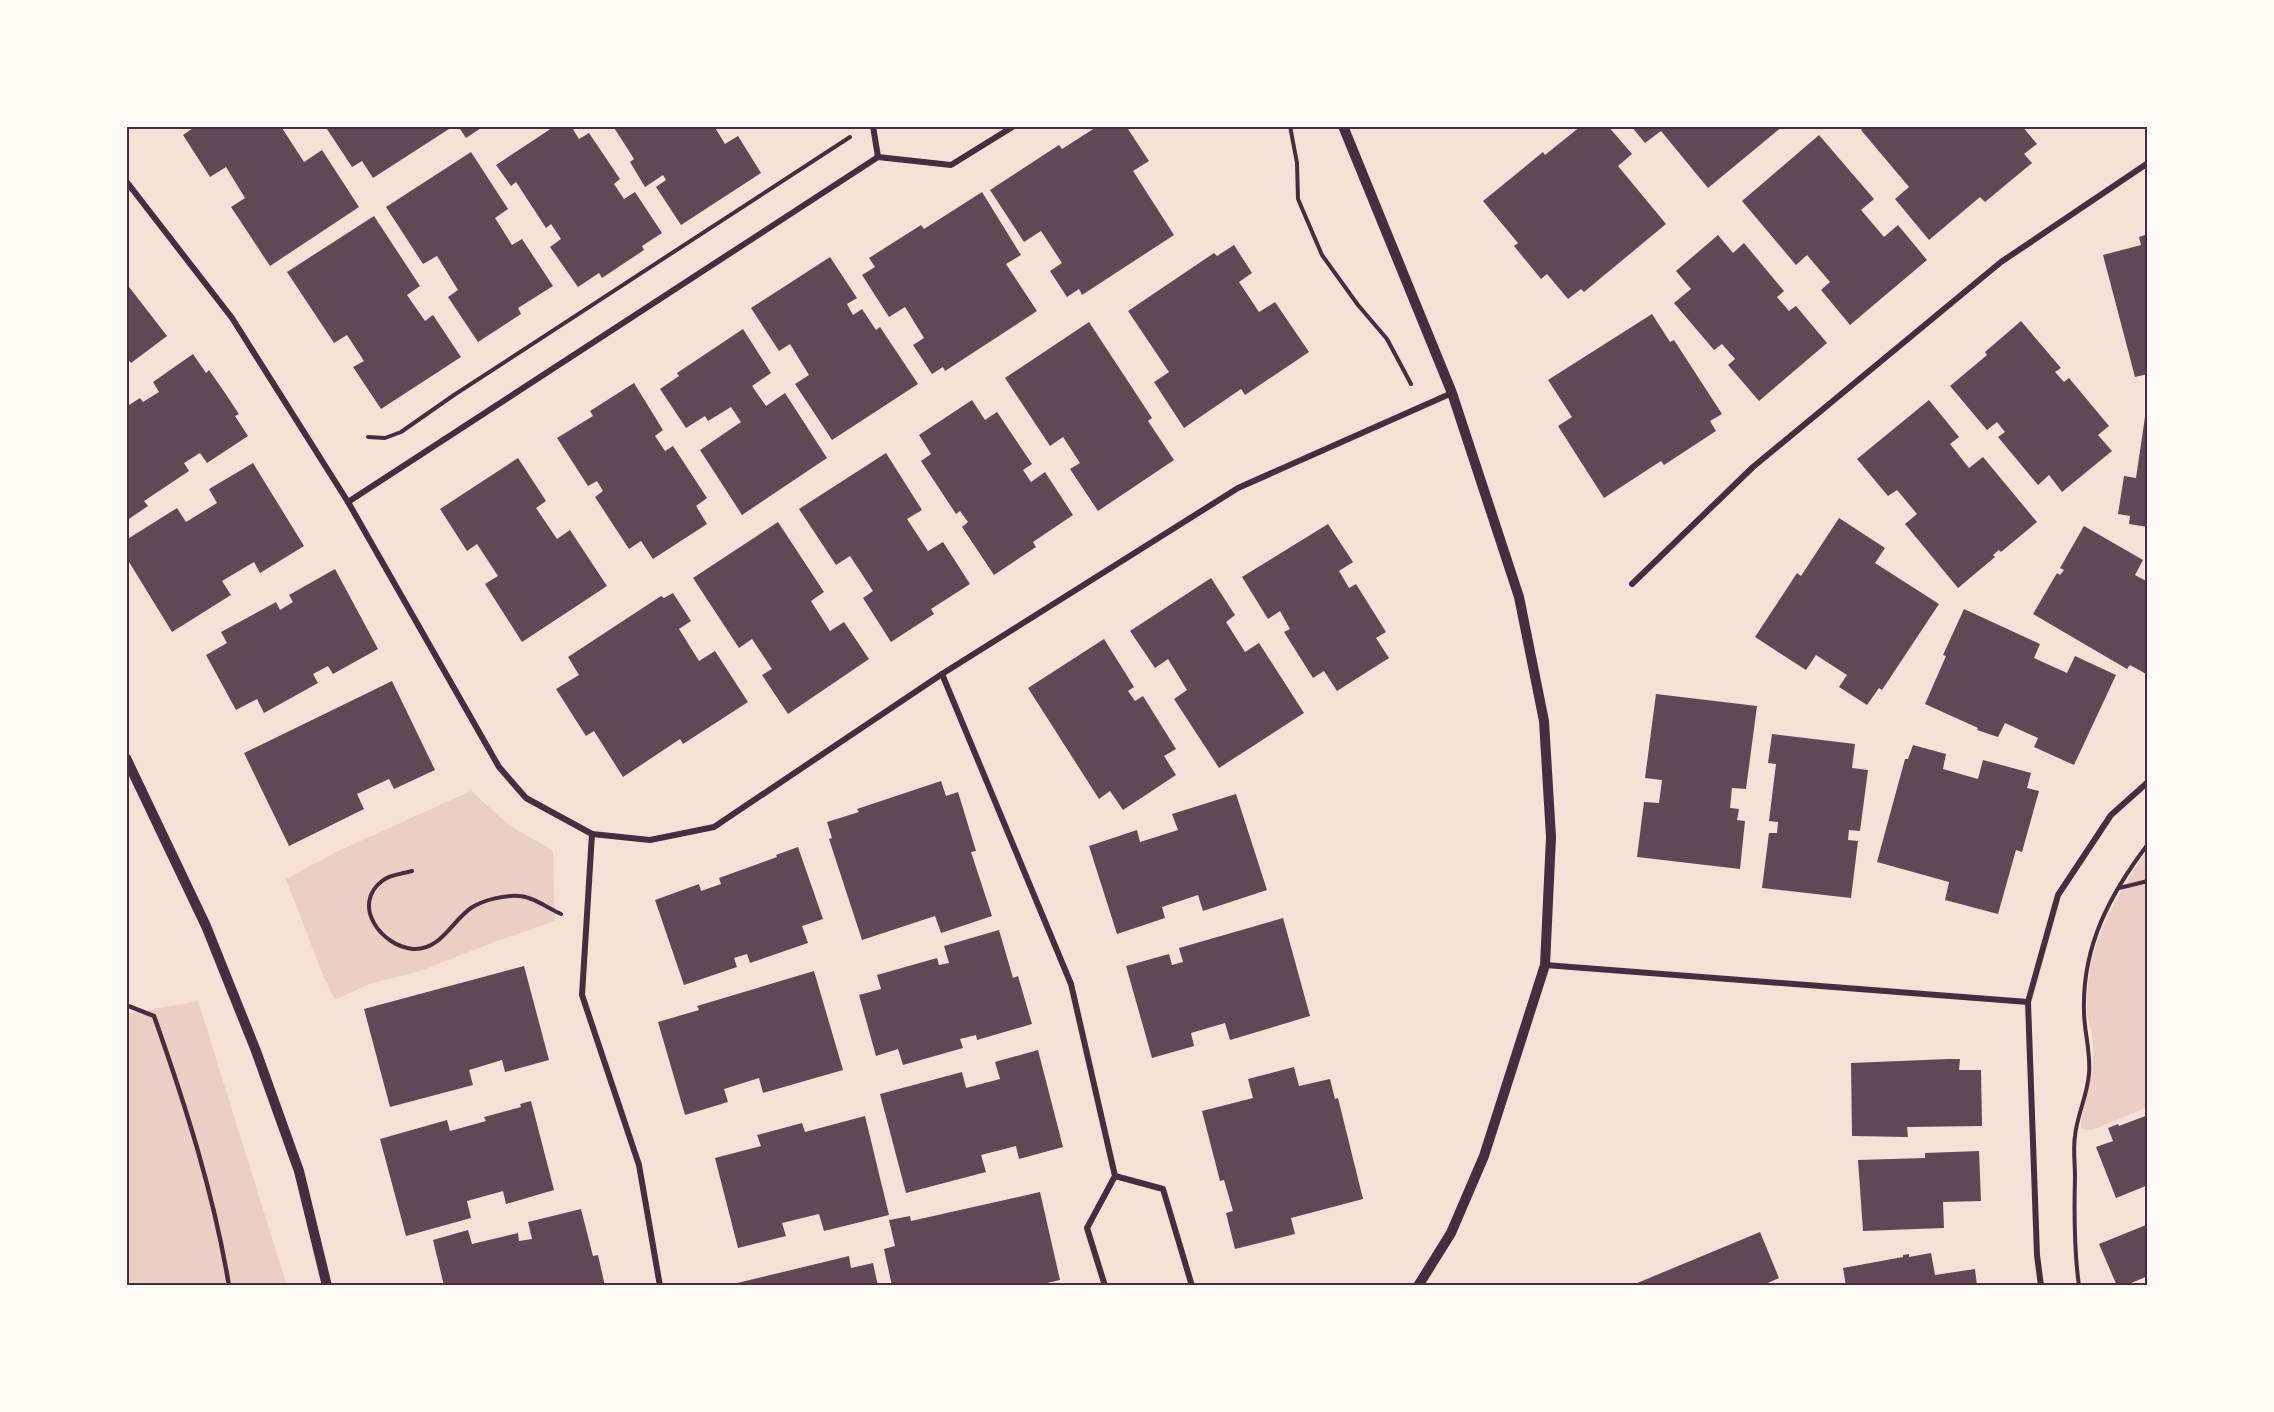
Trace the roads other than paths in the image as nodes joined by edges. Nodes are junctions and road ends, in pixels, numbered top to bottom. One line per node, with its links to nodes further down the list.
1 (873, 126): 4 (street)
2 (1014, 126): 4 (street)
3 (1343, 126): 7 (street)
4 (878, 157): 8 (street)
5 (2148, 163): 9 (street)
6 (126, 181): 8 (street)
7 (1452, 393): 10 (street); 14 (street)
8 (348, 502): 13 (street)
9 (1632, 584)
10 (942, 674): 13 (street); 17 (street)
11 (126, 758): 19 (street)
12 (2148, 782): 15 (street)
13 (592, 834): 20 (street)
14 (1545, 965): 15 (street); 23 (street)
15 (2028, 1002): 24 (street)
16 (126, 1005): 18 (lane)
17 (1116, 1176): 21 (street); 22 (street)
18 (229, 1286)
19 (327, 1286)
20 (660, 1286)
21 (1105, 1286)
22 (1192, 1286)
23 (1418, 1286)
24 (2041, 1286)

